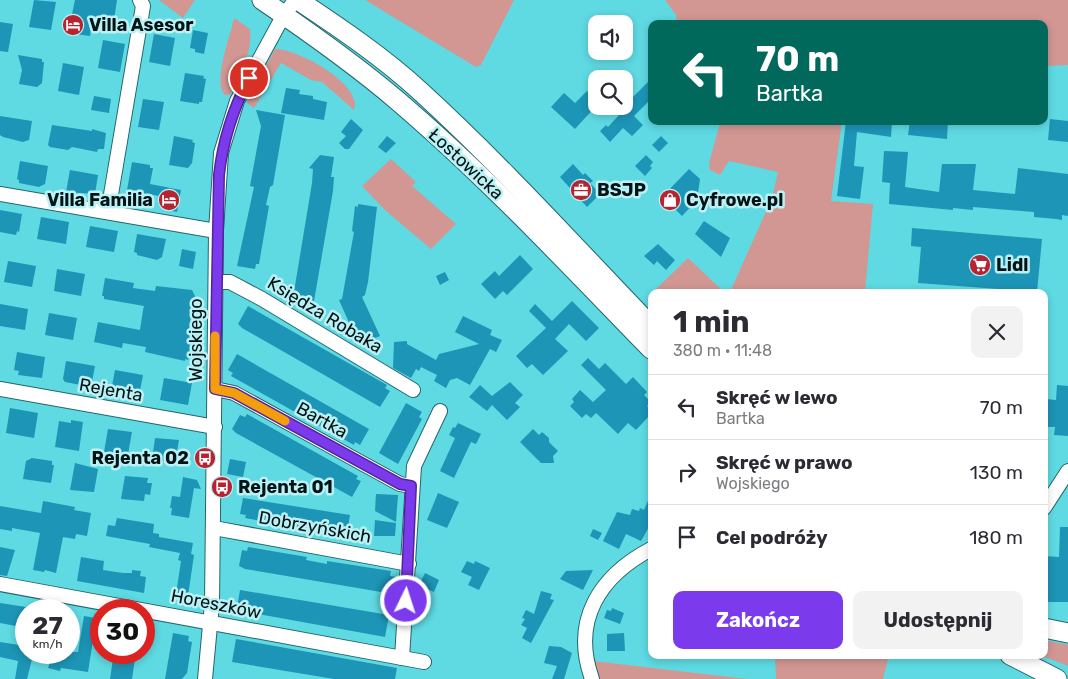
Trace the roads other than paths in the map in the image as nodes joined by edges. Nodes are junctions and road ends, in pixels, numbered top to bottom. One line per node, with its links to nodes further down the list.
1 (262, 0): 3 (main road, Łostowicka)
2 (142, 3): 5 (street)
3 (292, 5): 6 (street, Wojskiego); 8 (main road, Łostowicka); 9 (main road, Łostowicka)
4 (0, 194): 5 (street)
5 (108, 212): 6 (street)
6 (216, 231): 7 (street, Wojskiego)
7 (216, 282): 10 (street, Wojskiego); 12 (street, Księdza Robaka)
8 (648, 323)
9 (648, 347)
10 (215, 389): 14 (street, Wojskiego); 16 (street, Bartka)
11 (0, 390): 14 (street, Rejenta)
12 (413, 390)
13 (440, 411): 16 (street)
14 (215, 427): 18 (street, Wojskiego)
15 (1068, 471): 17 (street)
16 (411, 486): 20 (street)
17 (1048, 502)
18 (214, 528): 20 (street, Dobrzyńskich); 22 (street, Wojskiego)
19 (648, 551): 29 (street)
20 (409, 564): 25 (street)
21 (0, 584): 22 (street, Horeszków)
22 (211, 623): 25 (street, Horeszków); 28 (street, Wojskiego)
23 (1048, 629): 24 (main road)
24 (1068, 633)
25 (402, 658): 27 (street, Horeszków)
26 (1018, 659): 30 (main road)
27 (424, 662)
28 (205, 679)
29 (592, 679)
30 (1057, 679)

